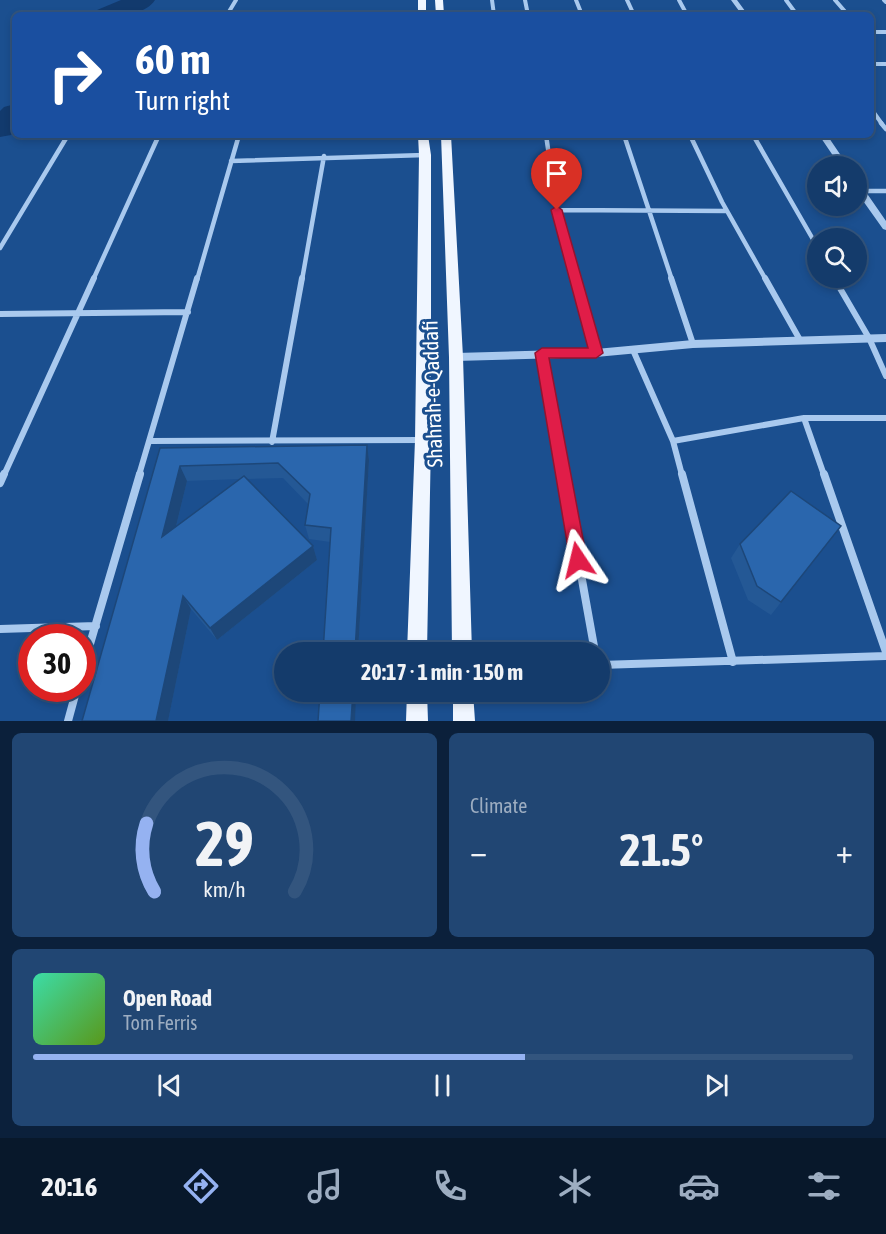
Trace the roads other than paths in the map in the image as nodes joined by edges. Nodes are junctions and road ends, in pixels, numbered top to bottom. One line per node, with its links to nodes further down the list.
1 (835, 0): 2 (street)
2 (845, 12)
3 (874, 113): 4 (street)
4 (886, 129)
5 (66, 138): 27 (street)
6 (158, 138): 30 (street)
7 (238, 138): 18 (street)
8 (423, 138): 15 (main road, Shahrah-e-Qaddafi)
9 (446, 138): 39 (main road, Shahrah-e-Qaddafi)
10 (546, 138): 22 (street)
11 (625, 138): 23 (street)
12 (691, 138): 24 (street)
13 (755, 138): 26 (street)
14 (825, 138): 17 (street)
15 (425, 155): 16 (street); 43 (main road, Shahrah-e-Qaddafi)
16 (324, 156): 18 (street); 46 (street)
17 (837, 156)
18 (231, 161): 29 (street)
19 (867, 189): 20 (street)
20 (886, 191)
21 (867, 200): 25 (street)
22 (557, 210): 23 (street); 38 (street)
23 (649, 210): 24 (street); 35 (street)
24 (727, 211): 34 (street)
25 (886, 227)
26 (807, 229)
27 (0, 248)
28 (840, 288): 32 (street)
29 (188, 312): 30 (street); 44 (street)
30 (76, 313): 31 (street); 47 (street)
31 (0, 314)
32 (869, 338): 33 (street); 34 (street); 40 (street)
33 (886, 338)
34 (800, 340): 35 (street)
35 (693, 344): 36 (street)
36 (633, 350): 38 (street); 45 (street)
37 (542, 353): 38 (street); 39 (street); 53 (street)
38 (596, 353)
39 (456, 357): 52 (main road, Shahrah-e-Qaddafi)
40 (886, 376)
41 (804, 418): 42 (street); 45 (street); 54 (street)
42 (886, 418)
43 (423, 440): 46 (street); 51 (main road, Shahrah-e-Qaddafi)
44 (150, 441): 46 (street); 48 (street)
45 (673, 441): 55 (street)
46 (272, 442)
47 (0, 483)
48 (96, 626)
49 (18, 629): 50 (street)
50 (0, 630)
51 (417, 642)
52 (462, 642)
53 (592, 642)
54 (886, 654): 55 (street)
55 (733, 662): 56 (street)
56 (610, 665)
57 (73, 702): 60 (street)
58 (417, 702): 61 (main road)
59 (463, 702): 62 (main road)
60 (68, 721)
61 (417, 721)
62 (464, 721)

